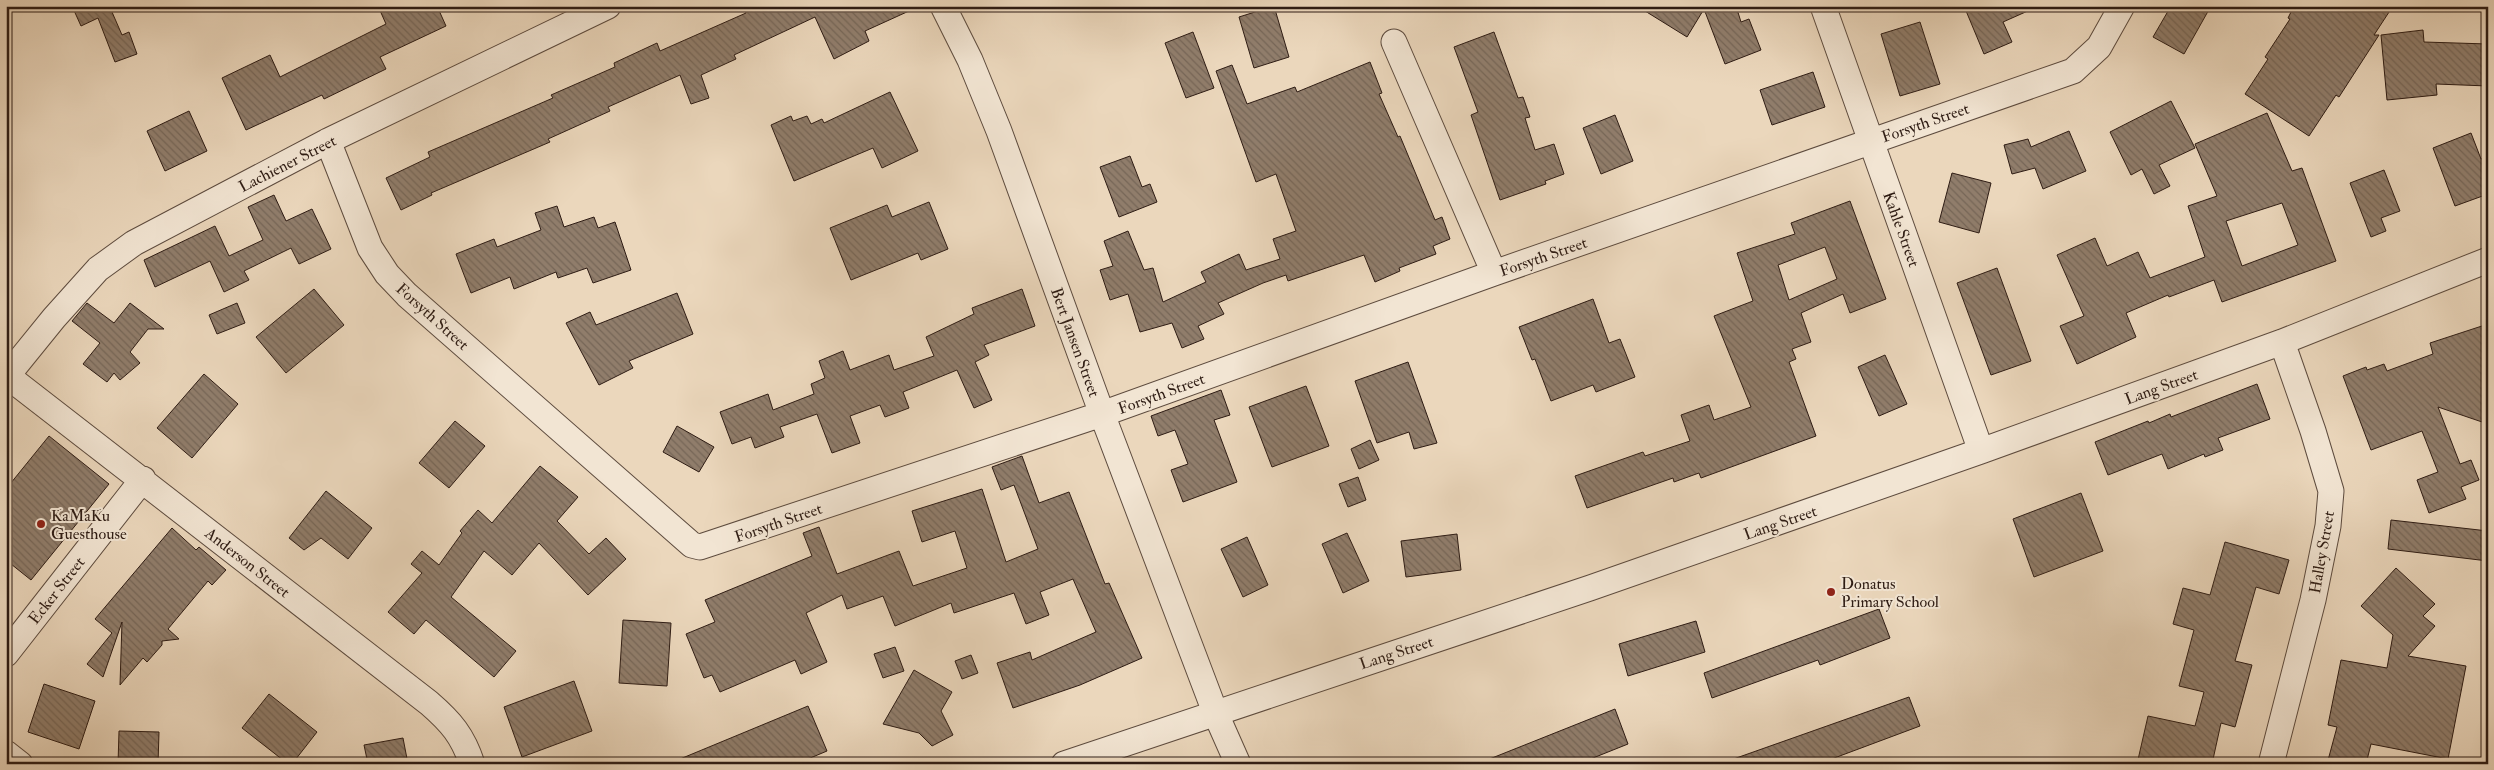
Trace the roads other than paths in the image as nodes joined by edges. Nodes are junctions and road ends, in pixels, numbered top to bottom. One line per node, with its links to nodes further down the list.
1 (608, 6): 6 (street, Lachiener Street)
2 (943, 6): 12 (street, Bert Jansen Street)
3 (1823, 6): 7 (street, Kahle Street)
4 (2122, 6): 7 (street, Forsyth Street)
5 (1394, 42): 9 (street)
6 (328, 141): 11 (street, Lachiener Street); 12 (street, Forsyth Street)
7 (1870, 141): 9 (street, Forsyth Street); 13 (street, Kahle Street)
8 (2488, 260): 10 (street, Lang Street)
9 (1494, 273): 12 (street, Forsyth Street)
10 (2282, 342): 13 (street, Lang Street); 22 (street, Halley Street)
11 (7, 375): 14 (street, Anderson Street)
12 (1102, 414): 16 (street, Bert Jansen Street)
13 (1981, 451): 16 (street, Lang Street)
14 (143, 479): 15 (street, Ecker Street); 19 (street, Anderson Street)
15 (6, 654)
16 (1215, 712): 20 (street, Lang Street); 21 (street, Bert Jansen Street)
17 (6, 753): 18 (street)
18 (20, 764)
19 (472, 764)
20 (1064, 764)
21 (1238, 764)
22 (2271, 764)

